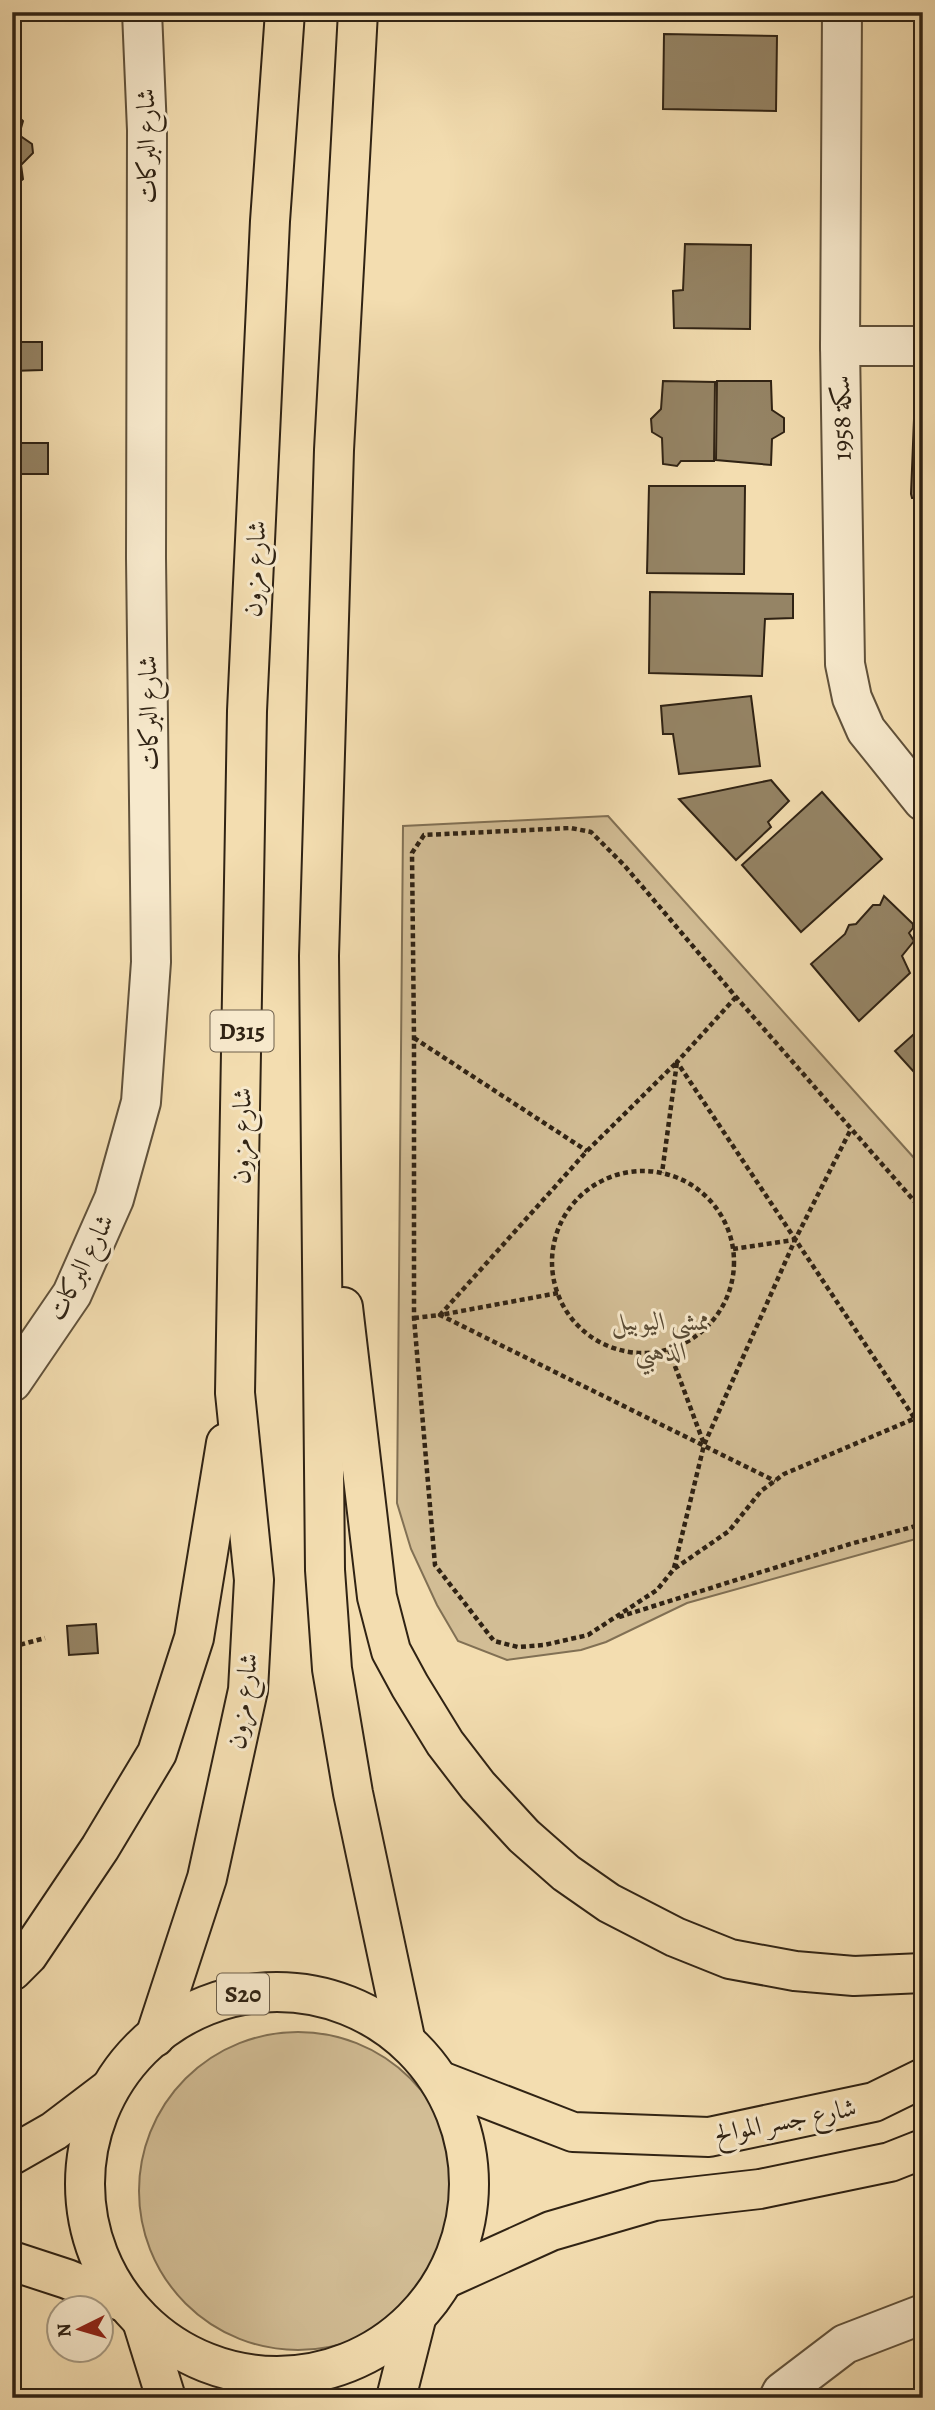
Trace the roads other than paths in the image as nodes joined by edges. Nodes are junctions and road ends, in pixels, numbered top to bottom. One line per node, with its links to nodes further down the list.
1 (142, 12): 11 (street, شارع البركات)
2 (261, 12): 6 (main road)
3 (285, 12): 6 (main road, شارع مزون / D315)
4 (358, 12): 10 (main road)
5 (842, 12): 7 (street, سكة 1958)
6 (270, 221): 12 (main road, شارع مزون / D315)
7 (840, 346): 8 (street); 9 (street, سكة 1958)
8 (923, 346)
9 (923, 801)
10 (322, 1213): 14 (main road); 16 (main road)
11 (12, 1381)
12 (235, 1392): 13 (main road); 15 (main road, شارع مزون / D315)
13 (12, 1970)
14 (923, 1973)
15 (155, 2037): 16 (main road, S20); 19 (main road, S20)
16 (405, 2038): 18 (main road, S20)
17 (923, 2078): 18 (main road, شارع جسر الموالح / S20)
18 (441, 2081): 23 (main road, S20)
19 (108, 2091): 21 (main road, S20); 24 (main road, S20)
20 (923, 2149): 23 (main road, S20)
21 (12, 2155)
22 (12, 2261): 24 (main road, S20)
23 (447, 2278): 26 (main road, S20)
24 (133, 2313): 26 (main road, S20); 27 (main road)
25 (923, 2314): 29 (street)
26 (416, 2319): 28 (main road)
27 (166, 2398)
28 (396, 2398)
29 (779, 2398)

